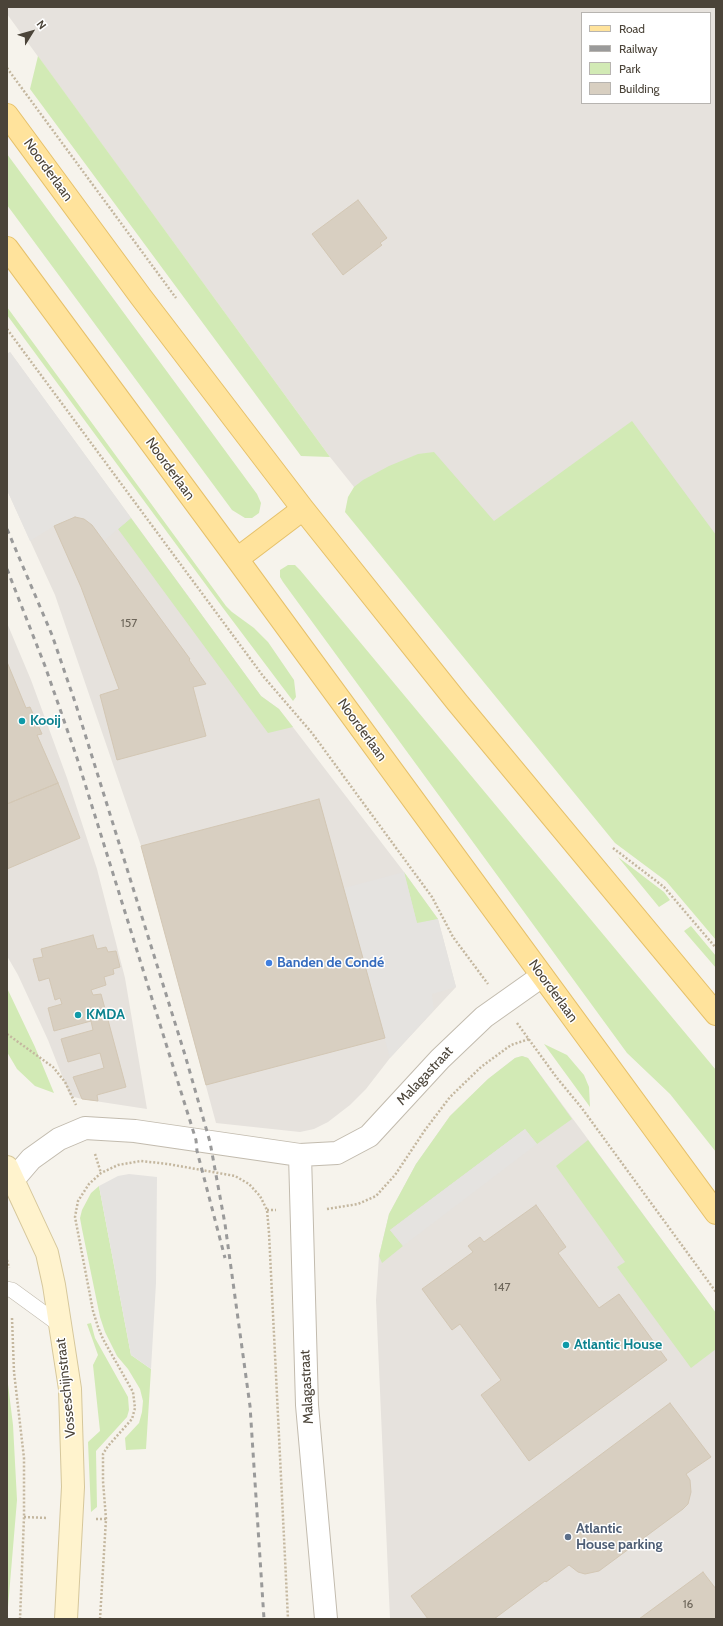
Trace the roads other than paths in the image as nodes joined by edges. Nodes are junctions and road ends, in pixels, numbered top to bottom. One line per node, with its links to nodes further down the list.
1 (7, 115): 3 (main road, Noorderlaan)
2 (7, 248): 4 (main road, Noorderlaan)
3 (303, 509): 4 (main road); 6 (main road, Noorderlaan)
4 (237, 559): 5 (main road, Noorderlaan)
5 (542, 976): 7 (street, Malagastraat); 9 (main road, Noorderlaan)
6 (716, 1014)
7 (300, 1155): 8 (street, Malagastraat); 13 (street, Malagastraat)
8 (10, 1173): 11 (street, Vosseschijnstraat)
9 (716, 1213)
10 (10, 1290): 11 (lane)
11 (60, 1325): 12 (street, Vosseschijnstraat)
12 (66, 1619)
13 (326, 1619)

